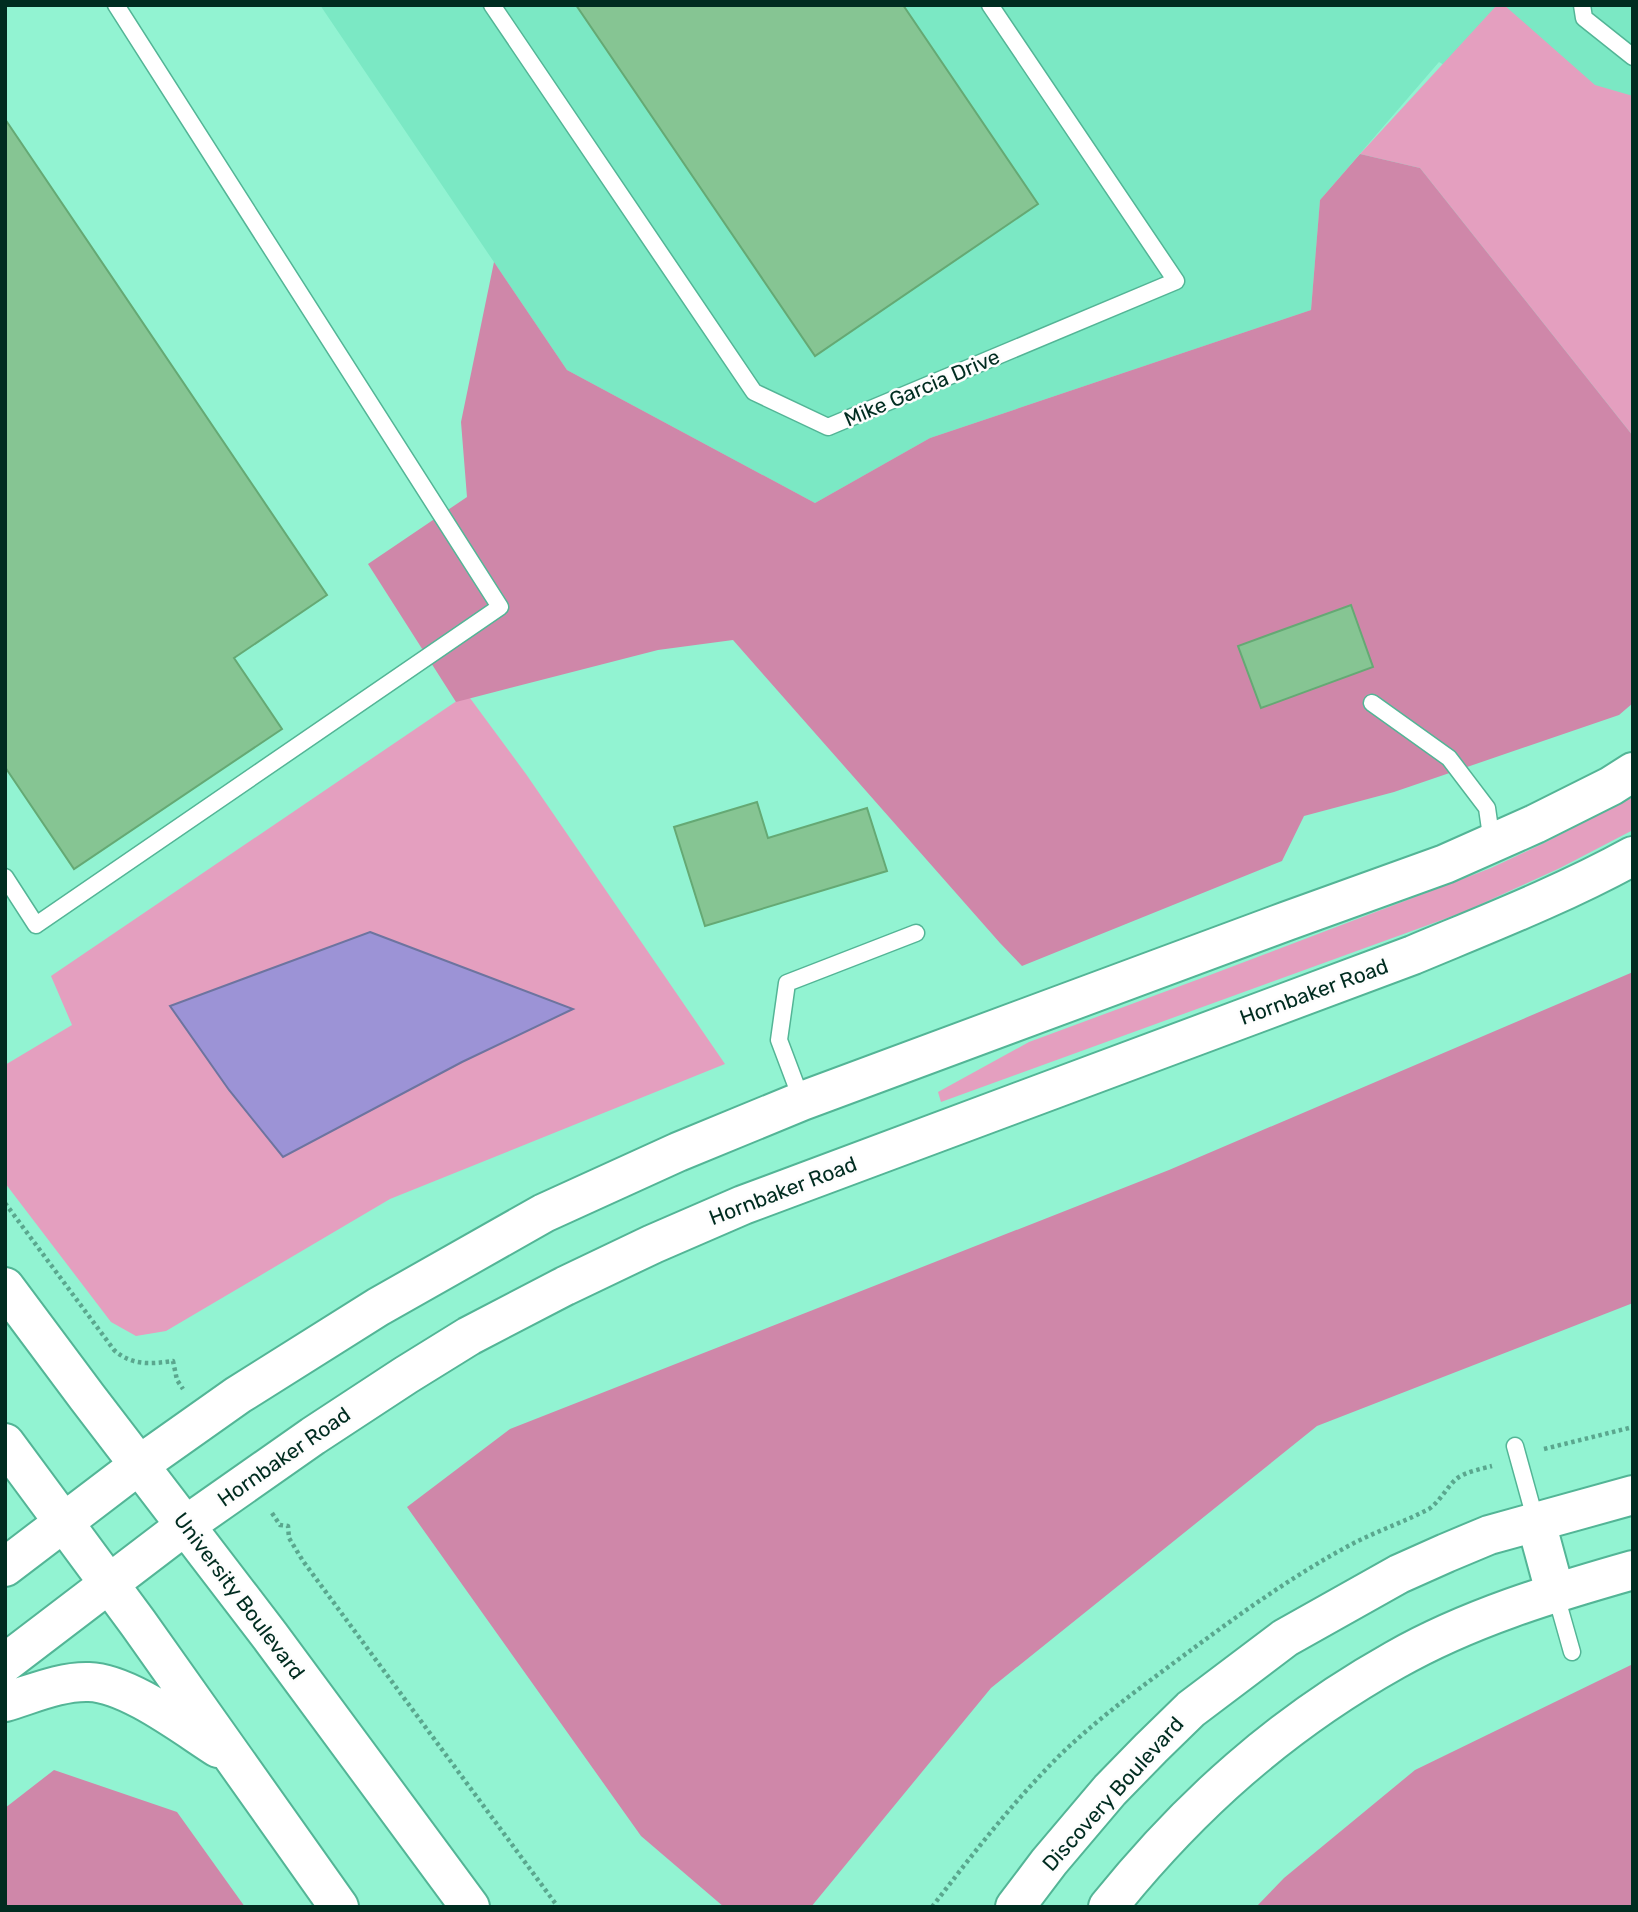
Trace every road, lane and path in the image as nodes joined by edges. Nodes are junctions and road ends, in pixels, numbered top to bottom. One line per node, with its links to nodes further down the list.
1 (116, 5): 10 (lane)
2 (492, 5): 3 (lane, Mike Garcia Drive)
3 (990, 5)
4 (1582, 5): 5 (lane)
5 (1633, 57)
6 (1372, 703): 8 (lane)
7 (1633, 772): 8 (main road)
8 (1493, 844): 12 (main road)
9 (1633, 856): 24 (main road, Hornbaker Road)
10 (5, 877)
11 (916, 933): 12 (lane)
12 (802, 1101): 20 (main road)
13 (5, 1203): 15 (path)
14 (5, 1287): 20 (main road, University Boulevard)
15 (177, 1380)
16 (1633, 1427): 19 (path)
17 (5, 1443): 22 (main road)
18 (1515, 1446): 23 (lane)
19 (1556, 1446)
20 (139, 1465): 22 (main road); 24 (main road, University Boulevard)
21 (1633, 1495): 23 (main road, Discovery Boulevard)
22 (65, 1522): 26 (main road); 28 (main road)
23 (1536, 1522): 29 (main road); 37 (main road, Discovery Boulevard)
24 (186, 1525): 28 (main road, Hornbaker Road); 35 (main road, University Boulevard)
25 (281, 1525): 36 (path)
26 (5, 1567)
27 (1633, 1570): 29 (main road)
28 (109, 1585): 31 (main road, Hornbaker Road); 33 (main road)
29 (1555, 1592): 30 (lane); 38 (main road)
30 (1572, 1653)
31 (5, 1663)
32 (5, 1702): 33 (main road)
33 (233, 1758): 34 (main road)
34 (340, 1907)
35 (470, 1907)
36 (558, 1907)
37 (1015, 1907)
38 (1108, 1907)

